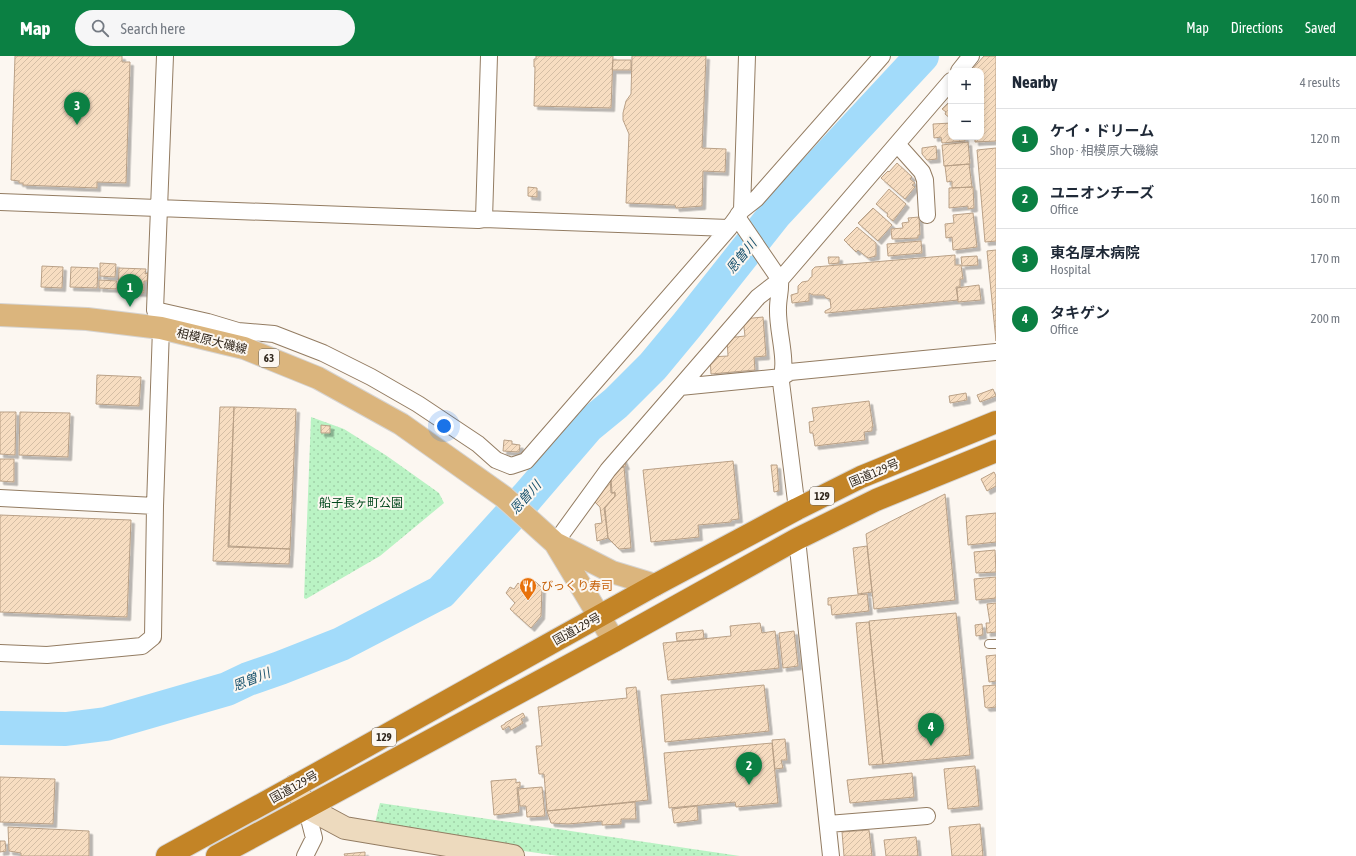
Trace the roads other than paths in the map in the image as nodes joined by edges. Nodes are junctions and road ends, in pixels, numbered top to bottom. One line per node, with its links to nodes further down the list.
1 (165, 56): 10 (street)
2 (489, 56): 12 (street)
3 (747, 56): 13 (street)
4 (882, 56): 13 (street)
5 (971, 56): 6 (street)
6 (961, 68)
7 (948, 84): 8 (street)
8 (897, 144): 11 (street); 14 (street)
9 (0, 202): 10 (street)
10 (160, 209): 12 (street); 16 (street)
11 (927, 215)
12 (484, 219): 13 (street)
13 (737, 219): 14 (street); 16 (street)
14 (778, 277): 18 (street); 19 (street)
15 (0, 315): 16 (main road, 相模原大磯線 / 63)
16 (158, 319): 23 (street); 26 (main road, 相模原大磯線 / 63)
17 (996, 352): 18 (street)
18 (782, 377): 19 (street); 24 (street)
19 (680, 387): 26 (street)
20 (996, 422): 24 (highway, 国道129号 / 129)
21 (996, 451): 25 (highway, 国道129号 / 129)
22 (0, 498): 23 (street)
23 (155, 506): 30 (street)
24 (797, 509): 27 (highway, 国道129号 / 129)
25 (797, 539): 29 (highway, 国道129号 / 129); 34 (street)
26 (552, 541): 27 (main road); 28 (main road, 63)
27 (655, 585): 28 (highway, 国道129号 / 129)
28 (600, 617): 29 (main road, 63); 31 (highway, 国道129号 / 129)
29 (614, 641): 32 (highway, 国道129号 / 129)
30 (0, 652)
31 (295, 786): 32 (street); 36 (highway, 国道129号 / 129)
32 (306, 807): 35 (street); 37 (highway, 国道129号 / 129); 38 (street)
33 (927, 816): 34 (street)
34 (828, 824): 39 (street)
35 (504, 855)
36 (167, 856)
37 (216, 856)
38 (305, 856)
39 (831, 856)

